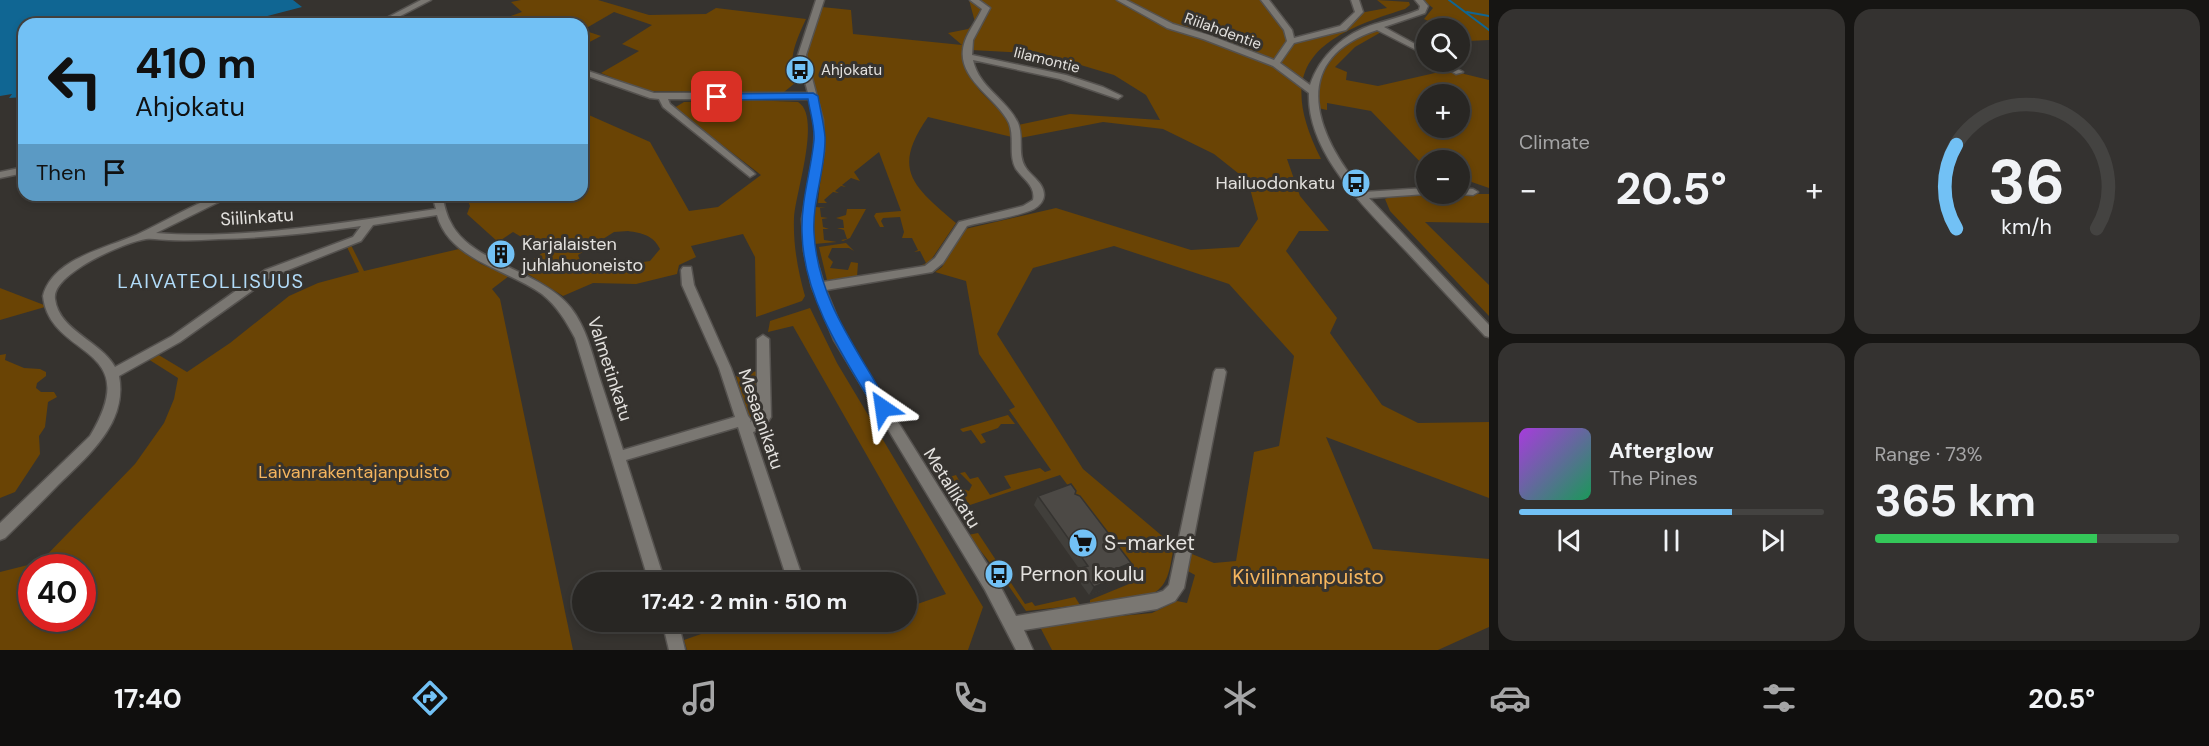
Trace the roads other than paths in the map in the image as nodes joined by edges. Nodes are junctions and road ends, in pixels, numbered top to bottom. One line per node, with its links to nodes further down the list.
1 (427, 0): 8 (street)
2 (820, 0): 16 (street, Metallikatu)
3 (974, 0): 12 (street)
4 (1121, 0): 13 (street, Riilahdentie)
5 (1265, 0): 10 (street)
6 (1355, 0): 10 (street)
7 (1419, 0): 9 (street)
8 (391, 18)
9 (1376, 26): 11 (street); 15 (street)
10 (1291, 41): 13 (street)
11 (1416, 47)
12 (969, 57): 17 (street, Iilamontie); 30 (street)
13 (1276, 64): 15 (street, Riilahdentie)
14 (588, 73): 18 (street)
15 (1313, 92): 23 (street)
16 (813, 96): 18 (street); 30 (street, Metallikatu)
17 (1118, 96)
18 (663, 97): 20 (street)
19 (18, 171): 21 (street)
20 (750, 174)
21 (0, 175)
22 (1416, 192): 23 (street)
23 (1360, 195): 31 (street)
24 (213, 201): 28 (street)
25 (438, 201): 26 (street, Valmetinkatu)
26 (439, 212): 27 (street, Siilinkatu); 36 (street, Valmetinkatu)
27 (370, 222): 28 (street, Siilinkatu); 34 (street)
28 (142, 236): 34 (street, Siilinkatu)
29 (687, 270): 35 (street, Mesaanikatu)
30 (818, 287): 40 (street, Metallikatu)
31 (1489, 333)
32 (763, 339): 35 (street)
33 (1220, 372): 40 (street)
34 (112, 374): 37 (street)
35 (746, 424): 36 (street); 39 (street, Mesaanikatu)
36 (618, 457): 38 (street, Valmetinkatu)
37 (0, 534)
38 (654, 572)
39 (793, 572)
40 (1014, 624): 43 (street, Metallikatu)
41 (673, 632): 42 (street)
42 (677, 650)
43 (1026, 650)

